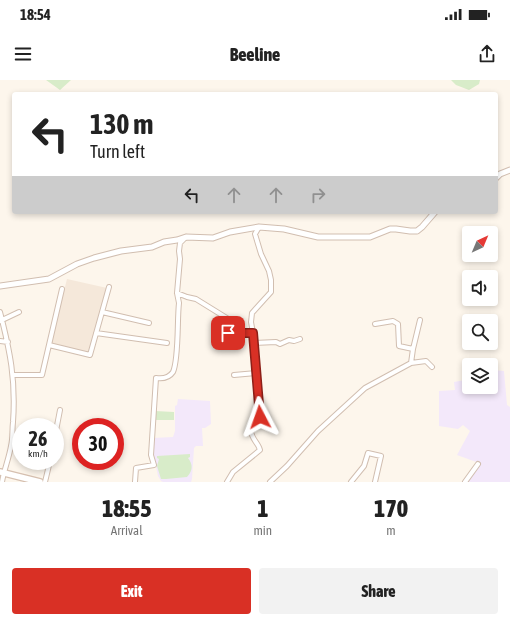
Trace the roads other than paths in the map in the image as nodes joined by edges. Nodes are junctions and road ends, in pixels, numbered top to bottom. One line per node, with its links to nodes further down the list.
1 (510, 170): 2 (street)
2 (498, 176)
3 (434, 214): 4 (street)
4 (259, 228): 5 (street); 20 (street)
5 (186, 237): 6 (street); 9 (street)
6 (0, 286)
7 (109, 287): 12 (street)
8 (62, 289): 26 (street)
9 (177, 294): 19 (street); 41 (street)
10 (0, 312): 14 (street)
11 (19, 312): 14 (street)
12 (102, 312): 15 (street); 17 (street)
13 (420, 320): 27 (street)
14 (1, 321): 23 (street)
15 (149, 323)
16 (376, 324): 27 (street)
17 (96, 333): 24 (street); 26 (street)
18 (228, 333): 19 (street)
19 (238, 333): 20 (street)
20 (253, 333): 25 (street)
21 (300, 339): 25 (street)
22 (0, 341): 23 (street)
23 (8, 342): 31 (street)
24 (168, 343)
25 (254, 343): 30 (street)
26 (49, 345): 31 (street)
27 (413, 349): 28 (street)
28 (411, 364): 29 (street); 43 (street)
29 (432, 367)
30 (257, 373): 32 (street); 42 (street)
31 (13, 375): 37 (street)
32 (234, 375)
33 (60, 410): 34 (street)
34 (58, 418)
35 (478, 464): 46 (street)
36 (48, 470): 40 (street)
37 (2, 472): 38 (street); 39 (main road)
38 (2, 482)
39 (40, 482)
40 (45, 482)
41 (135, 482)
42 (227, 482)
43 (270, 482)
44 (351, 482): 45 (street)
45 (375, 482)
46 (465, 482)

